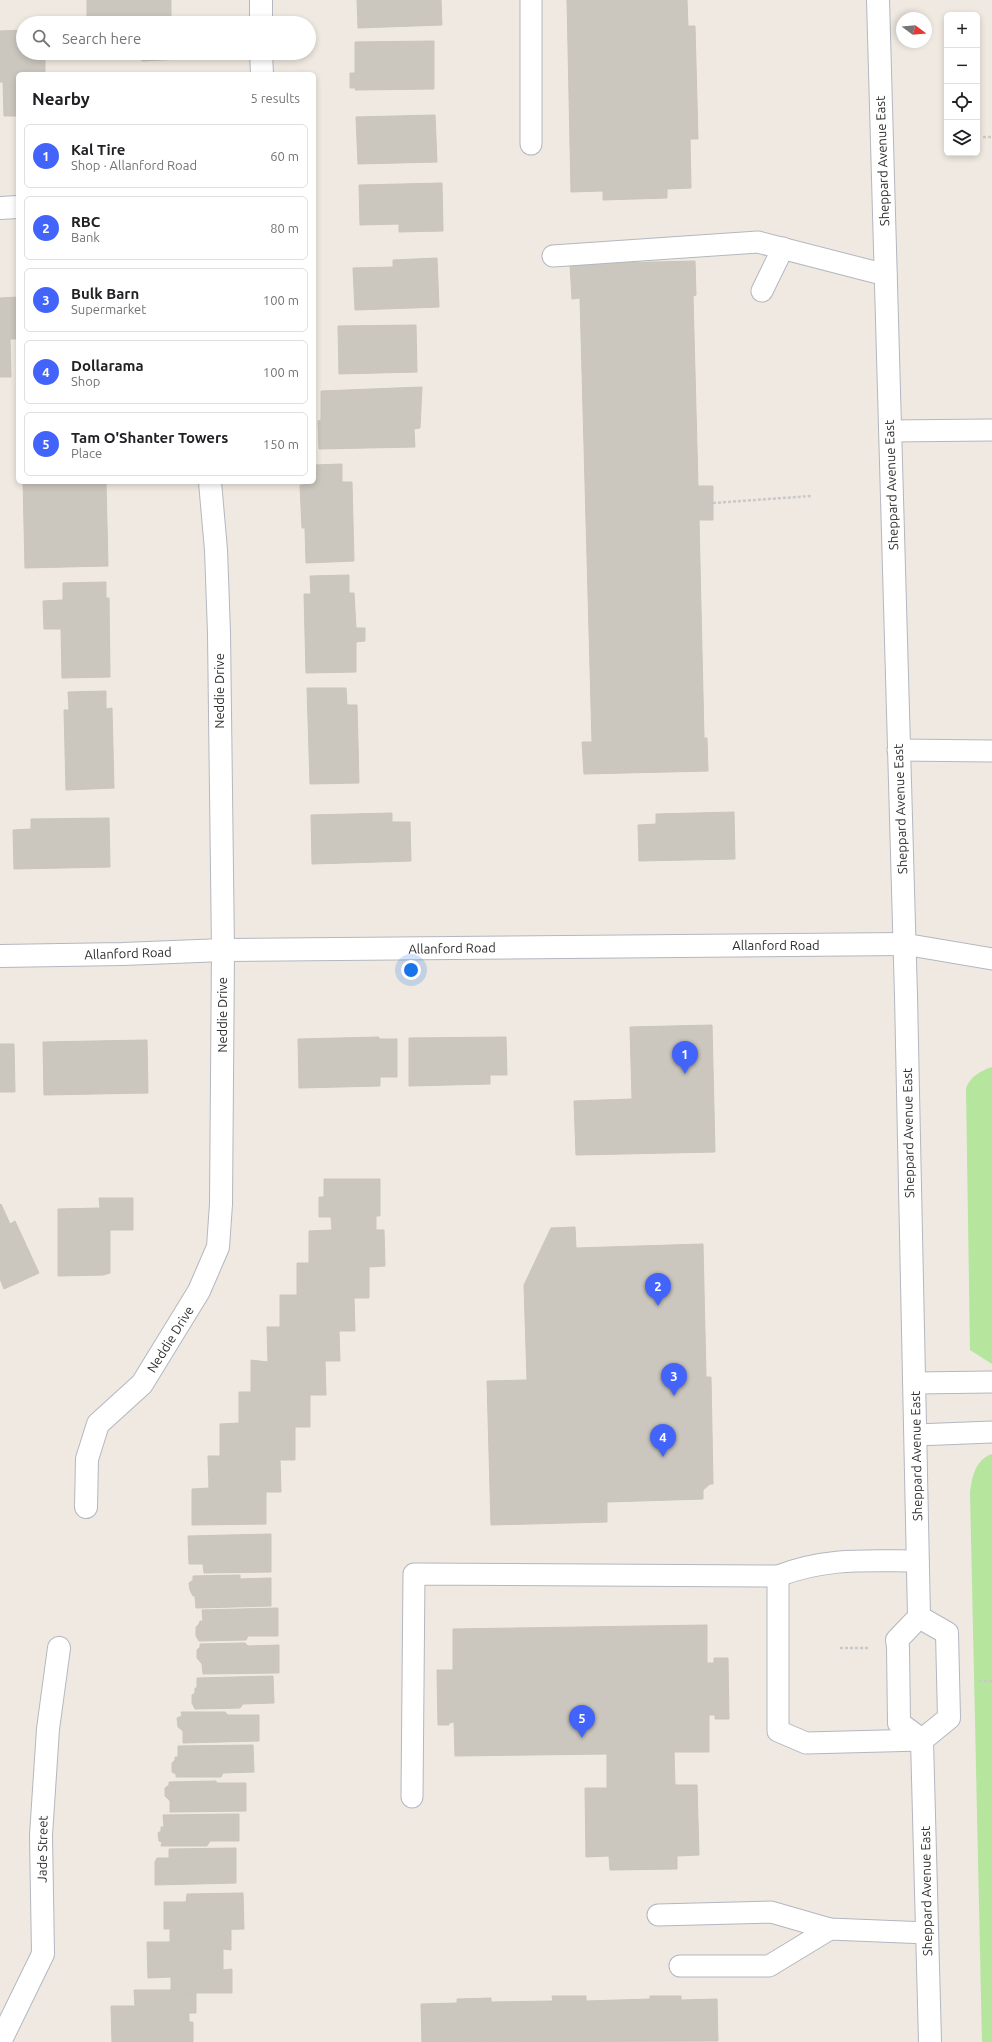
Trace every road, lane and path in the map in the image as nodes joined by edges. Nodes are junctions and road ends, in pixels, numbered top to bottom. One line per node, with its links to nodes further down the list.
1 (261, 0): 4 (street)
2 (531, 0): 9 (lane)
3 (878, 0): 14 (street, Sheppard Avenue East)
4 (261, 16)
5 (262, 60): 6 (street)
6 (262, 72)
7 (983, 137): 8 (path)
8 (992, 137)
9 (531, 144)
10 (0, 208): 11 (street)
11 (16, 208)
12 (783, 248): 13 (lane); 14 (lane); 15 (lane)
13 (554, 256)
14 (886, 276): 17 (street, Sheppard Avenue East)
15 (762, 291)
16 (992, 430): 17 (lane)
17 (890, 431): 21 (street, Sheppard Avenue East)
18 (210, 484): 24 (street, Neddie Drive)
19 (812, 496): 20 (path)
20 (713, 503)
21 (898, 750): 22 (lane); 23 (street, Sheppard Avenue East)
22 (992, 751)
23 (904, 944): 24 (street, Allanford Road); 26 (lane); 28 (street, Sheppard Avenue East)
24 (223, 950): 25 (street, Allanford Road); 31 (street, Neddie Drive)
25 (0, 956)
26 (992, 959)
27 (992, 1382): 28 (lane)
28 (914, 1383): 30 (street, Sheppard Avenue East)
29 (992, 1432): 30 (lane)
30 (916, 1435): 32 (street, Sheppard Avenue East)
31 (86, 1507)
32 (918, 1561): 33 (lane); 34 (street, Sheppard Avenue East)
33 (778, 1576): 40 (lane); 41 (lane)
34 (919, 1617): 40 (street); 40 (street)
35 (59, 1648): 46 (street, Jade Street)
36 (840, 1648): 37 (path)
37 (871, 1648)
38 (976, 1681): 39 (path)
39 (992, 1681)
40 (922, 1740): 44 (street, Sheppard Avenue East)
41 (412, 1797)
42 (658, 1915): 43 (lane)
43 (830, 1929): 44 (lane); 45 (lane)
44 (927, 1932): 47 (street, Sheppard Avenue East)
45 (680, 1966)
46 (0, 2042)
47 (930, 2042)

